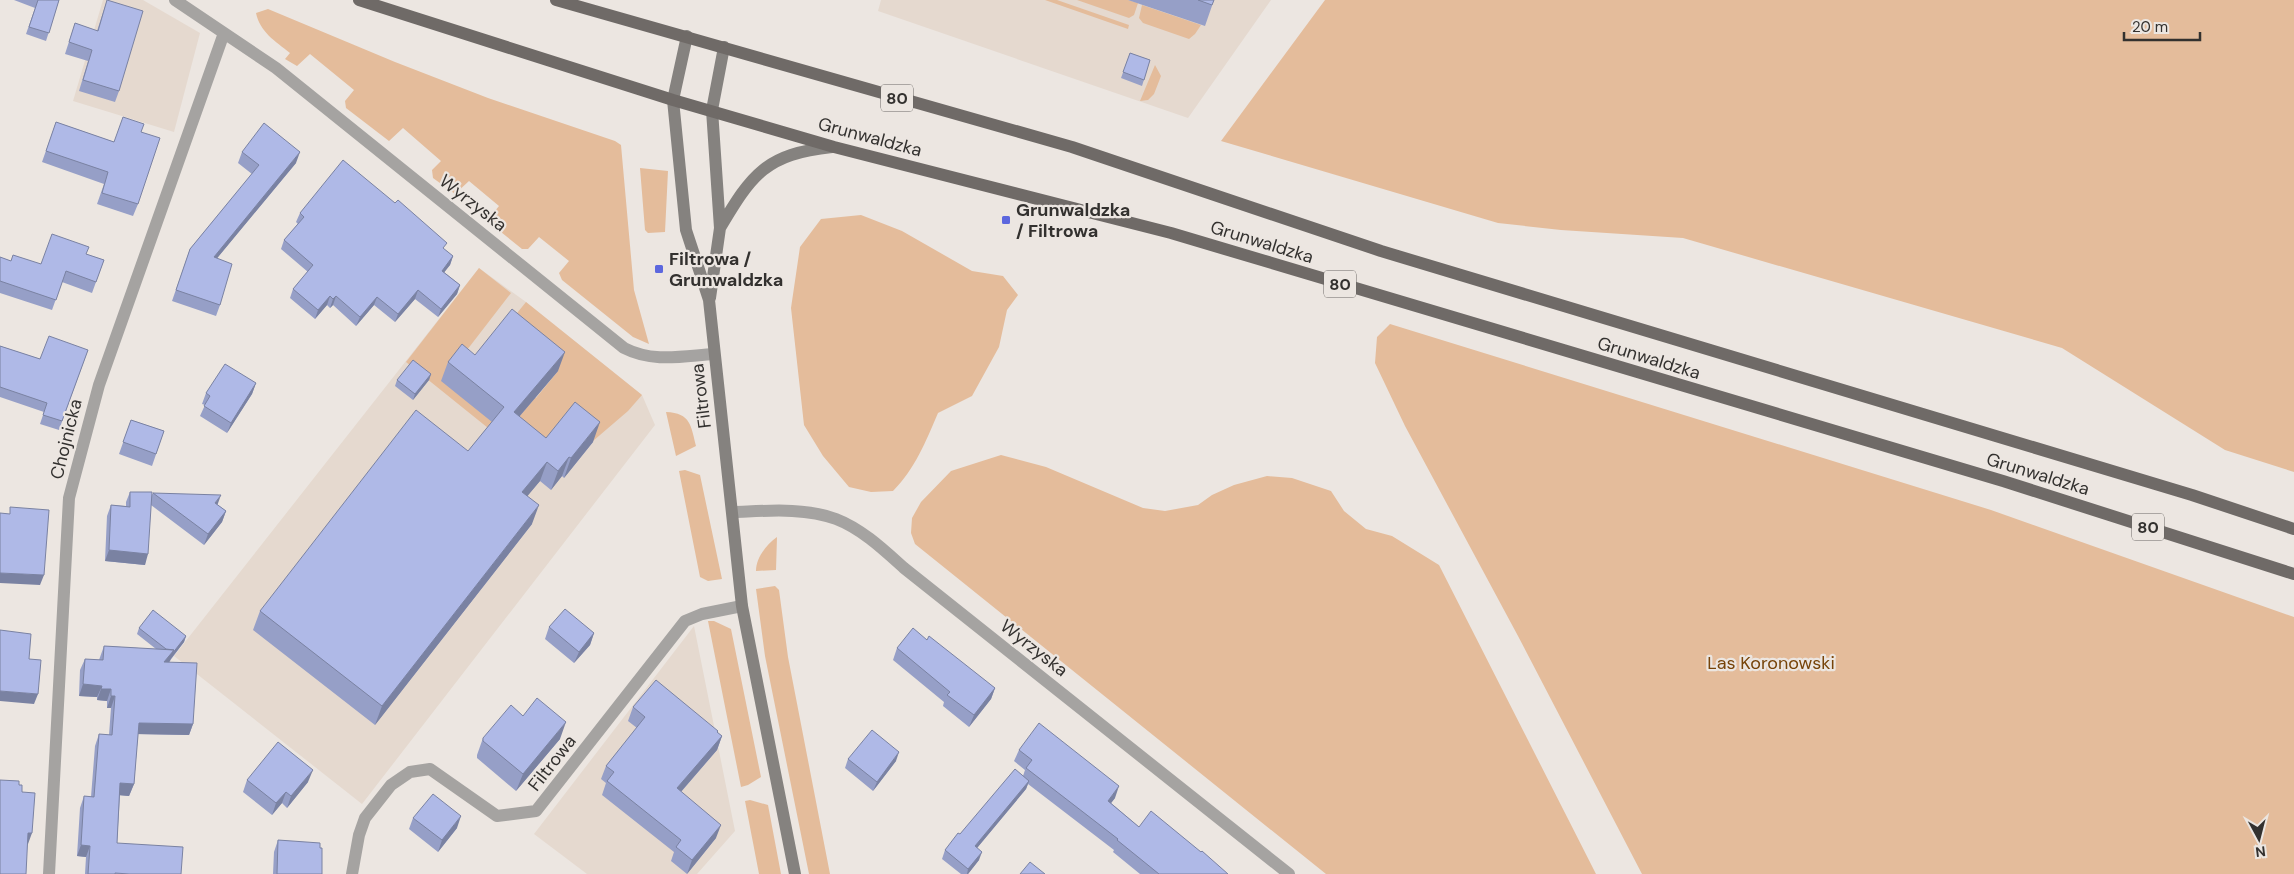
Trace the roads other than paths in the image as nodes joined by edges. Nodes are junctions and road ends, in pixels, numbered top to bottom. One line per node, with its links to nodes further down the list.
1 (174, 0): 4 (street, Wyrzyska)
2 (359, 0): 7 (main road, Grunwaldzka / 80)
3 (556, 0): 5 (main road, Grunwaldzka / 80)
4 (224, 33): 12 (street, Wyrzyska); 17 (street, Chojnicka)
5 (687, 36): 6 (main road, Grunwaldzka / 80); 7 (street, Filtrowa)
6 (724, 46): 8 (street, Filtrowa); 14 (main road, Grunwaldzka / 80)
7 (673, 100): 8 (main road, Grunwaldzka / 80); 11 (street, Filtrowa)
8 (712, 110): 9 (main road, Grunwaldzka / 80); 10 (street, Filtrowa)
9 (834, 147): 10 (street); 15 (main road, Grunwaldzka / 80)
10 (720, 228): 11 (street, Filtrowa)
11 (709, 300): 12 (street, Filtrowa)
12 (714, 354): 13 (street, Filtrowa)
13 (732, 512): 16 (street, Filtrowa); 20 (street, Wyrzyska)
14 (2294, 529)
15 (2294, 574)
16 (742, 606): 18 (street, Filtrowa); 19 (street, Filtrowa)
17 (49, 874)
18 (352, 874)
19 (795, 874)
20 (1289, 874)

